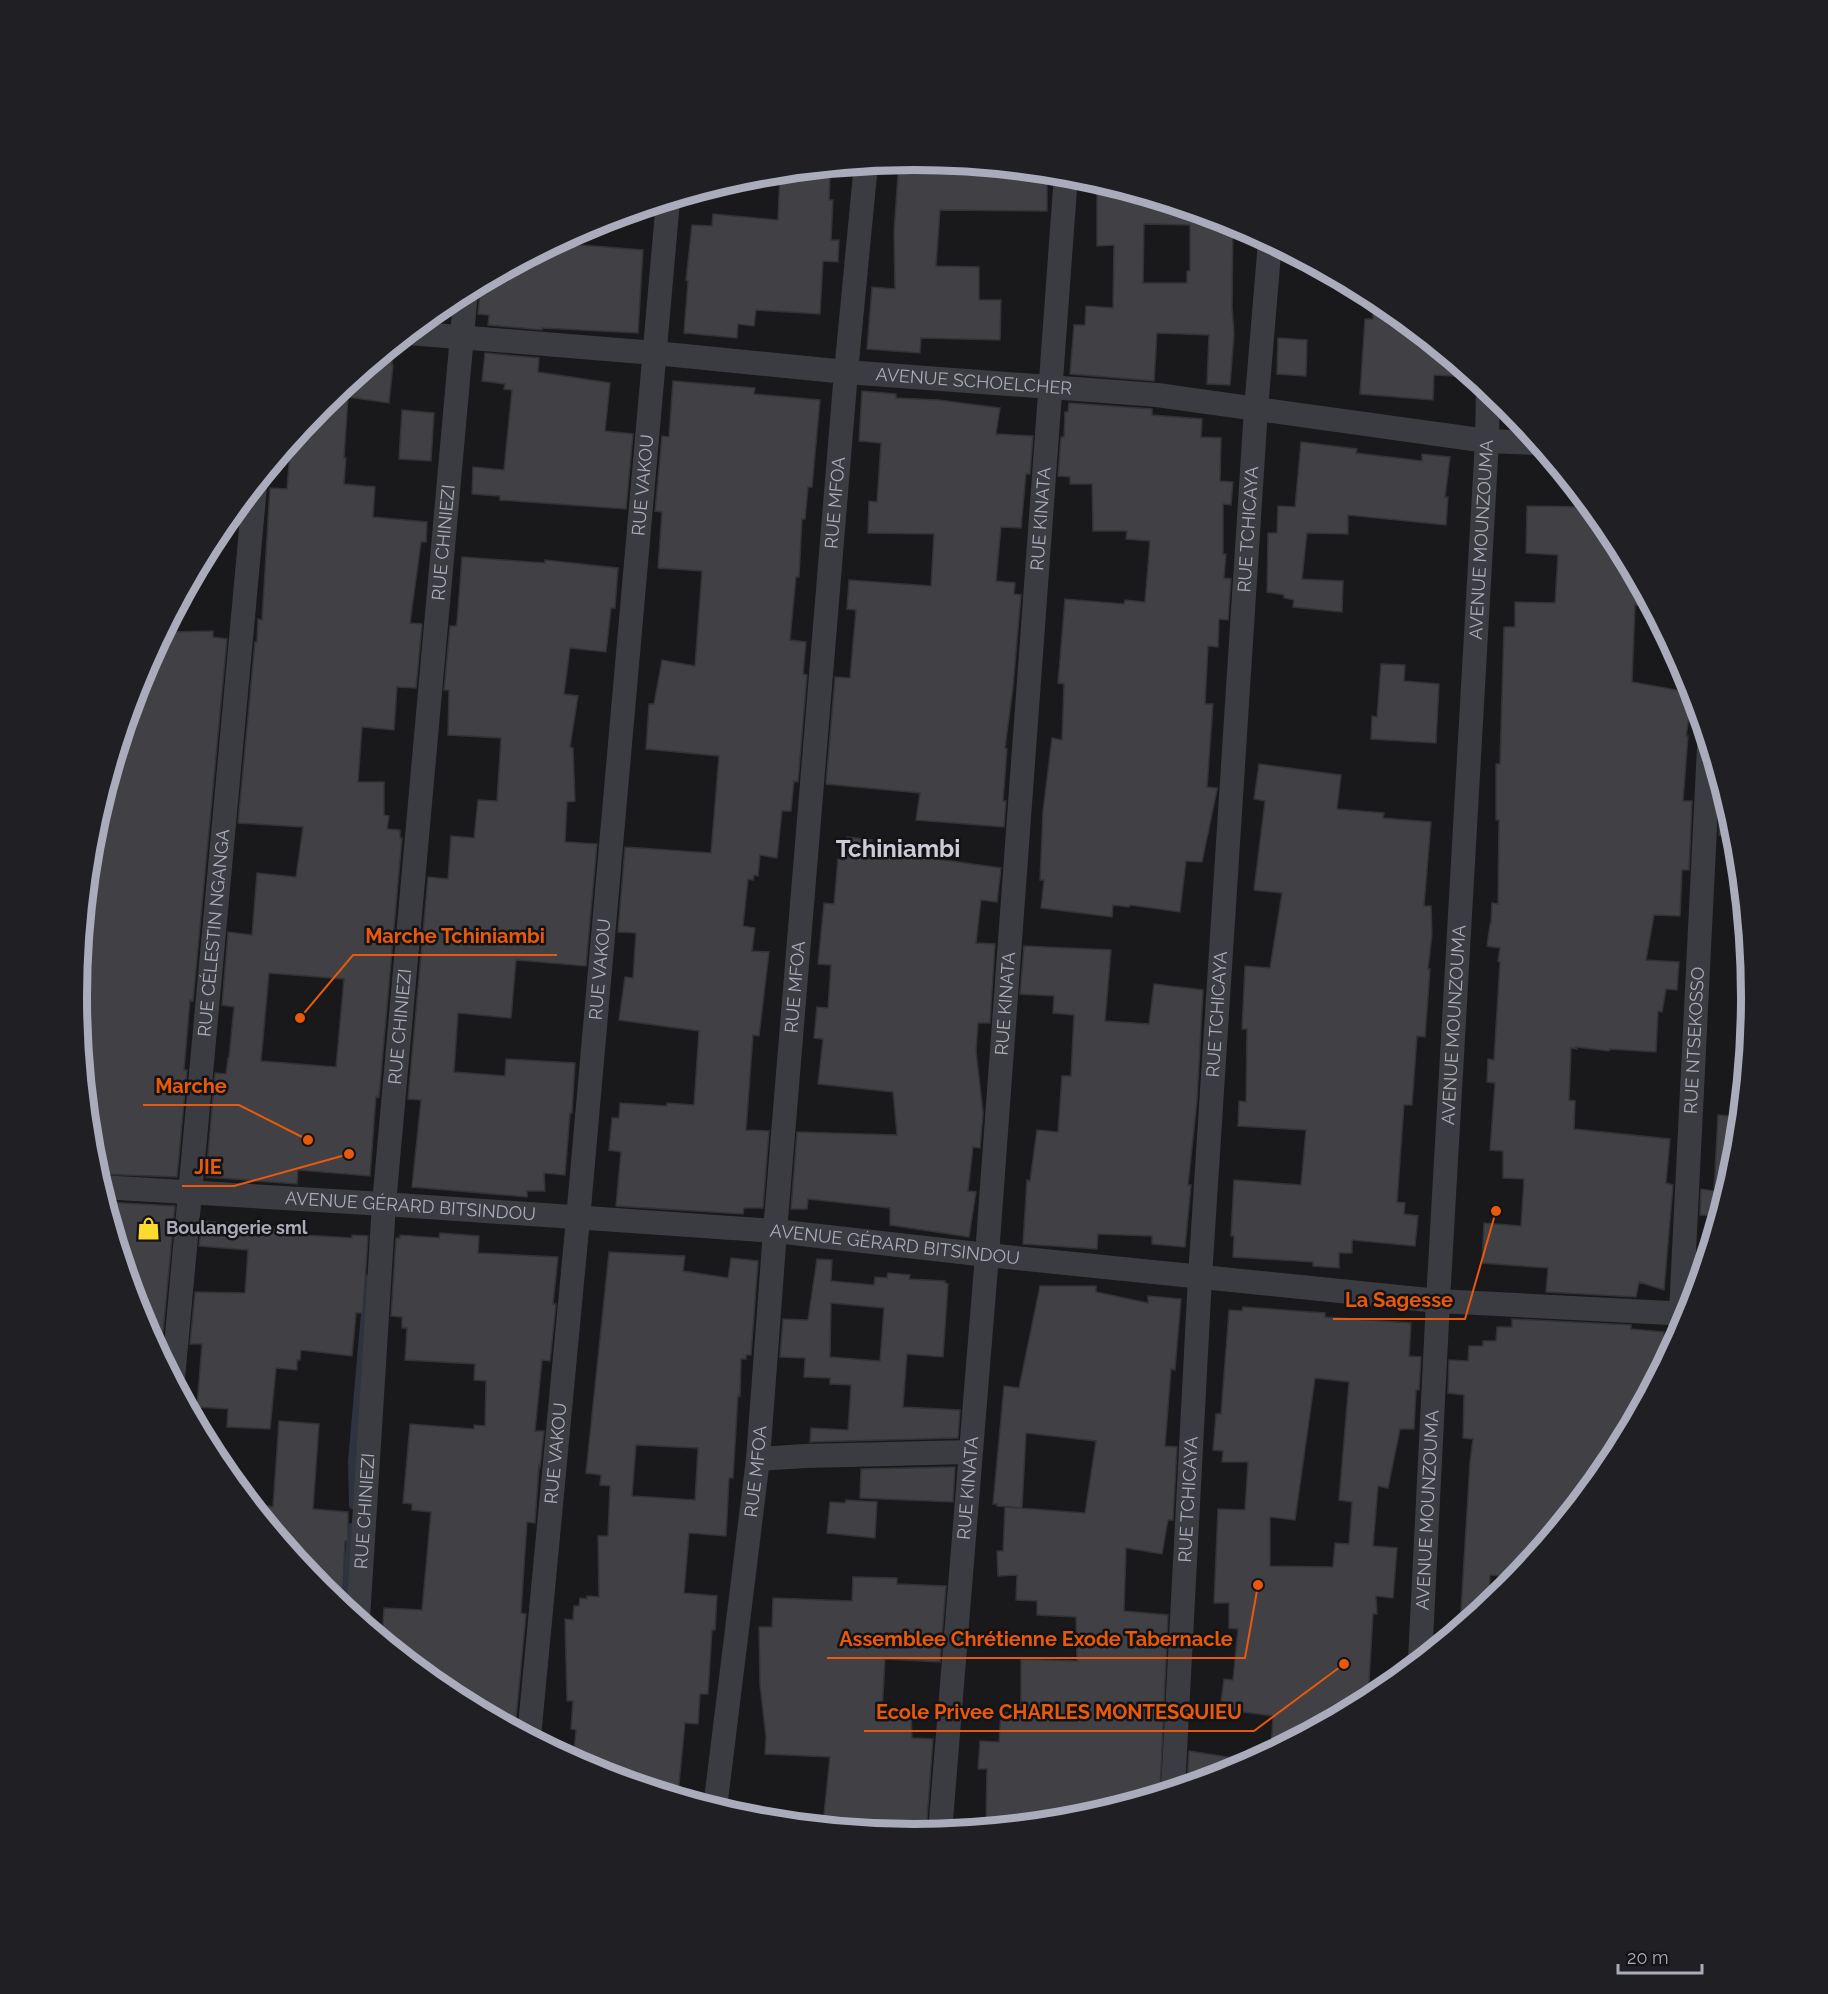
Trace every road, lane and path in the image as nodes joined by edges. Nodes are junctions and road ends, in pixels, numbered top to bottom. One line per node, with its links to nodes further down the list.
1 (865, 172): 9 (street, RUE MFOA)
2 (1065, 184): 10 (street, RUE KINATA)
3 (667, 208): 8 (street, RUE VAKOU)
4 (1269, 250): 12 (street, RUE TCHICAYA)
5 (465, 303): 7 (street, RUE CHINIEZI)
6 (421, 334): 7 (street, AVENUE SCHOELCHER)
7 (461, 338): 8 (street, AVENUE SCHOELCHER); 19 (street, RUE CHINIEZI)
8 (655, 353): 9 (street, AVENUE SCHOELCHER); 20 (street, RUE VAKOU)
9 (846, 372): 10 (street, AVENUE SCHOELCHER); 21 (street, RUE MFOA)
10 (1050, 387): 12 (street, AVENUE SCHOELCHER); 22 (street, RUE KINATA)
11 (1488, 402): 13 (street, AVENUE MOUNZOUMA)
12 (1256, 409): 13 (street, AVENUE SCHOELCHER); 23 (street, RUE TCHICAYA)
13 (1487, 441): 14 (street, AVENUE SCHOELCHER); 25 (street, AVENUE MOUNZOUMA)
14 (1527, 443)
15 (254, 500): 18 (street, RUE CÉLESTIN NGANGA)
16 (1708, 767): 24 (street, RUE NTSEKOSSO)
17 (110, 1188): 18 (street, AVENUE GÉRARD BITSINDOU)
18 (191, 1193): 19 (street, AVENUE GÉRARD BITSINDOU); 27 (street, RUE CÉLESTIN NGANGA)
19 (384, 1204): 20 (street, AVENUE GÉRARD BITSINDOU); 30 (street, RUE CHINIEZI)
20 (578, 1219): 21 (street, AVENUE GÉRARD BITSINDOU); 32 (street, RUE VAKOU)
21 (775, 1231): 22 (street, AVENUE GÉRARD BITSINDOU); 29 (street, RUE MFOA)
22 (987, 1256): 23 (street, AVENUE GÉRARD BITSINDOU); 28 (street, RUE KINATA)
23 (1200, 1277): 25 (street, AVENUE GÉRARD BITSINDOU); 33 (street, RUE TCHICAYA)
24 (1684, 1297)
25 (1438, 1301): 26 (street, AVENUE GÉRARD BITSINDOU); 31 (street, AVENUE MOUNZOUMA)
26 (1675, 1319)
27 (174, 1367)
28 (970, 1452): 29 (street); 35 (street, RUE KINATA)
29 (758, 1459): 34 (street, RUE MFOA)
30 (359, 1609)
31 (1420, 1650)
32 (531, 1730)
33 (1173, 1782)
34 (716, 1800)
35 (941, 1823)

